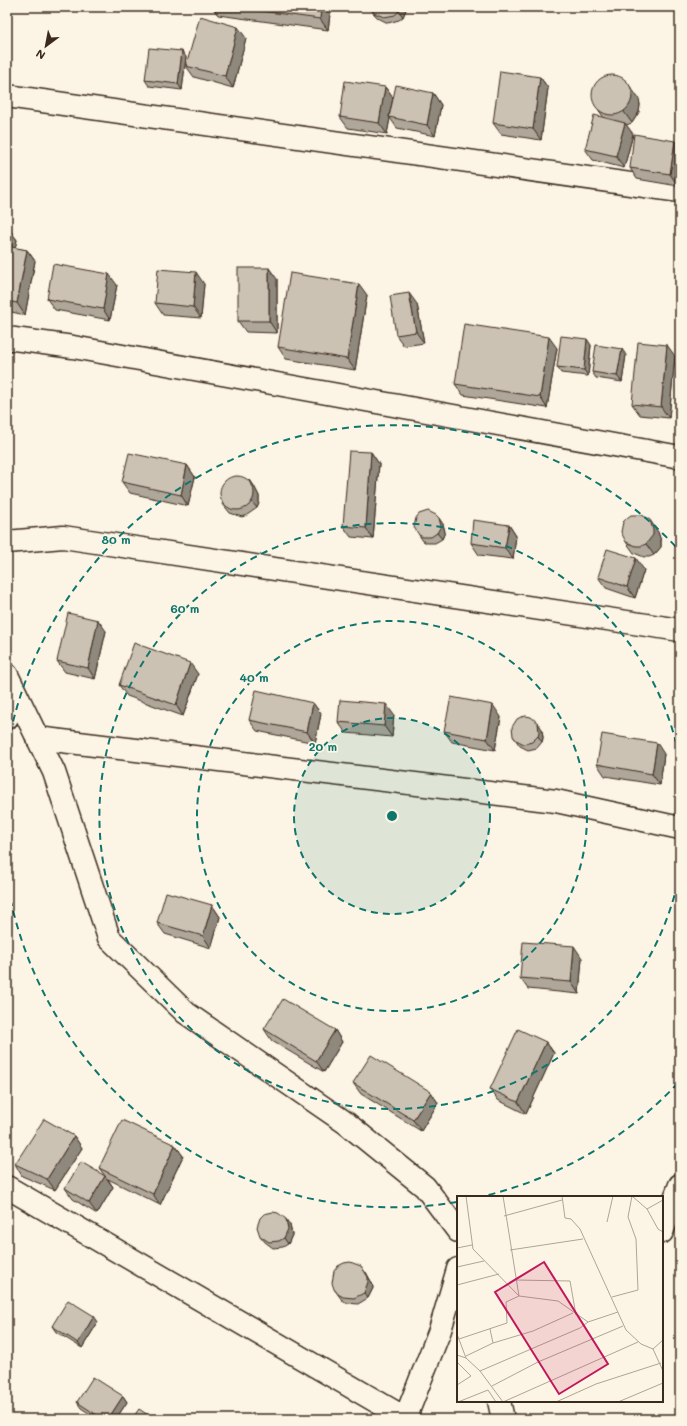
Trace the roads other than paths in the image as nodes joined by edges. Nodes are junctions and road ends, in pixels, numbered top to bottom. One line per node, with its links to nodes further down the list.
1 (7, 96): 2 (street)
2 (680, 191)
3 (7, 338): 4 (street)
4 (680, 458)
5 (7, 542): 6 (street)
6 (680, 630)
7 (7, 675): 8 (street)
8 (16, 694): 9 (street); 10 (street)
9 (7, 718)
10 (37, 738): 11 (street); 15 (street)
11 (680, 828)
12 (680, 1185): 14 (street)
13 (7, 1187): 18 (street)
14 (663, 1229)
15 (457, 1230)
16 (457, 1272): 18 (street)
17 (499, 1402): 19 (street)
18 (405, 1418)
19 (503, 1419)

